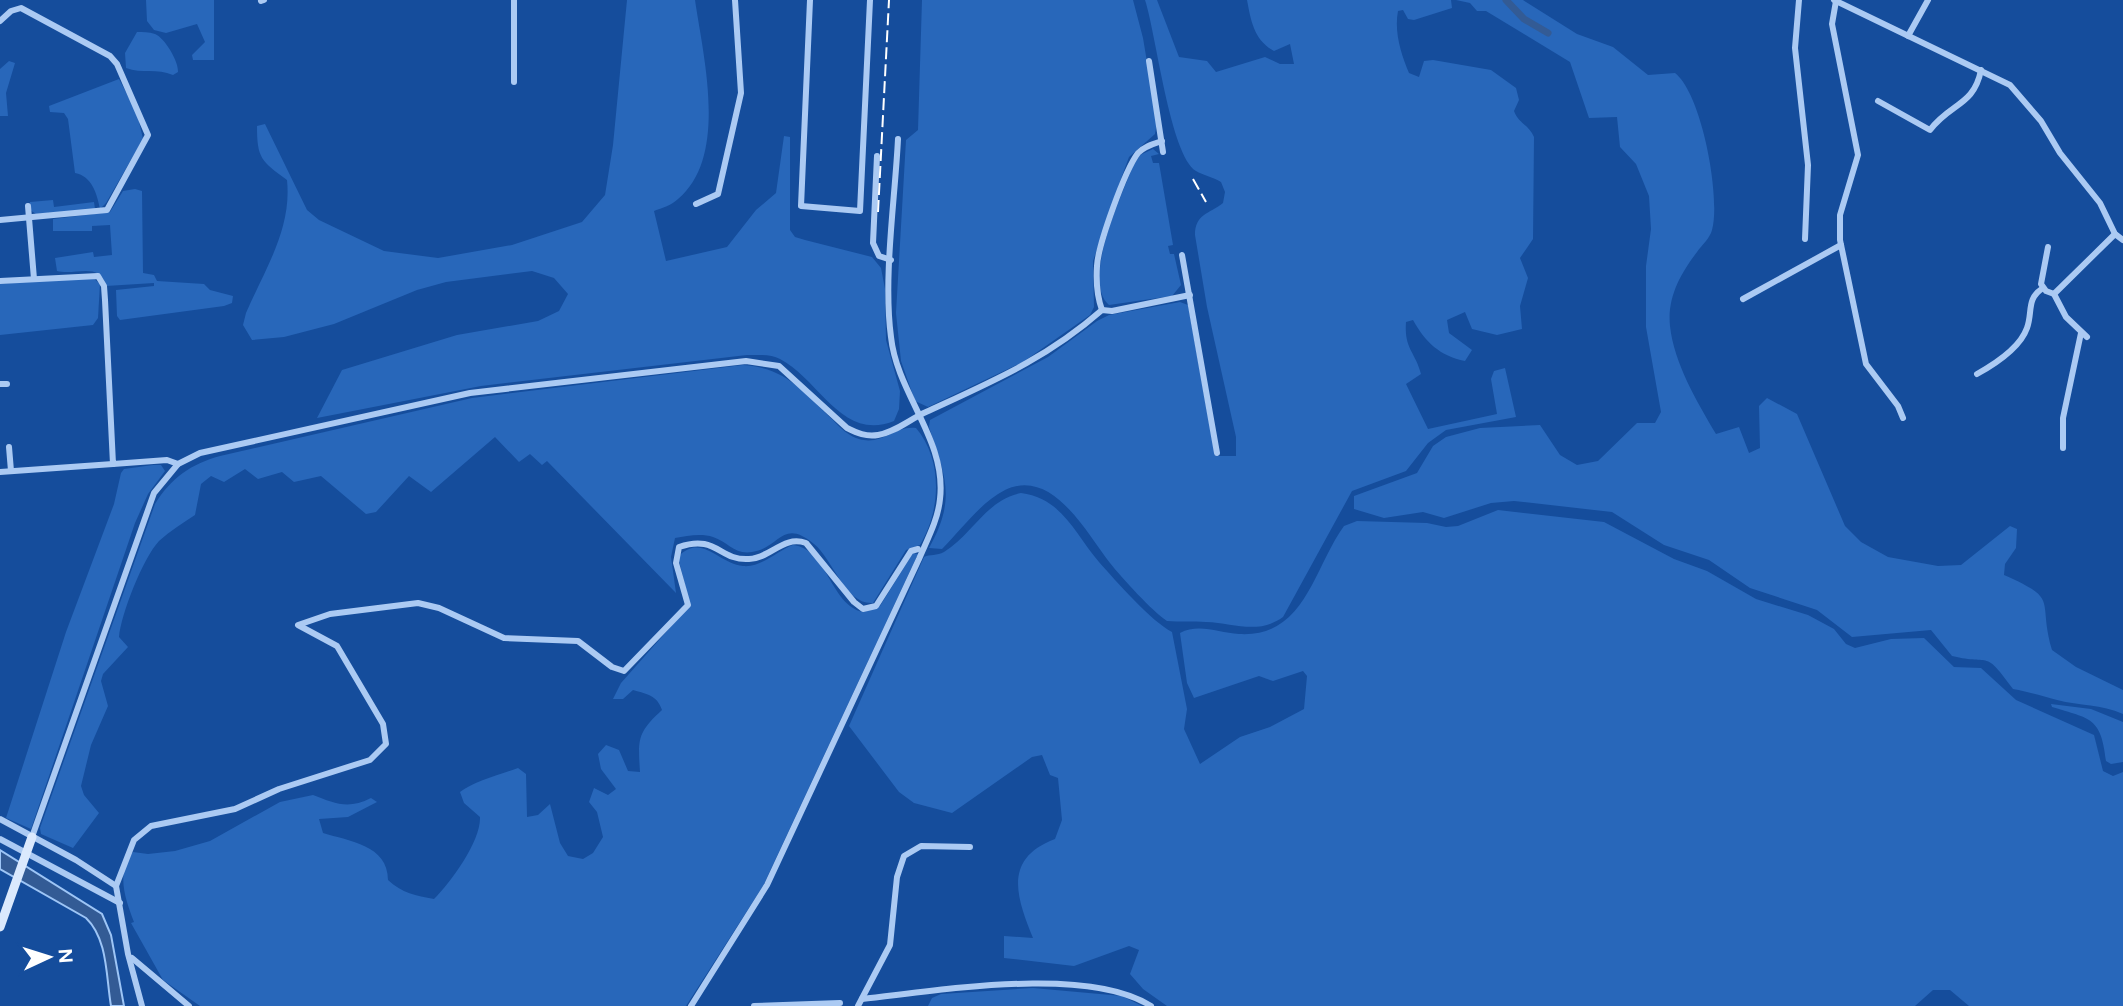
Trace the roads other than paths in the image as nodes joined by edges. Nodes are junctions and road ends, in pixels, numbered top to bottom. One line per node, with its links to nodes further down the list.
1 (14, 0): 9 (street)
2 (514, 0): 14 (street)
3 (735, 0): 20 (street)
4 (810, 0): 5 (street)
5 (870, 0)
6 (1799, 0): 25 (street)
7 (1835, 0): 11 (street); 27 (street)
8 (1928, 0): 11 (street)
9 (16, 9): 10 (street); 22 (street)
10 (0, 21)
11 (1908, 36): 13 (street)
12 (1149, 61): 17 (street)
13 (1981, 70): 15 (street); 24 (street)
14 (514, 82)
15 (1878, 101)
16 (898, 139): 30 (street)
17 (1162, 141): 18 (street); 37 (street)
18 (1163, 152)
19 (877, 156): 30 (street)
20 (696, 204)
21 (28, 206): 22 (street)
22 (29, 218): 23 (street); 31 (street)
23 (0, 220)
24 (2115, 234): 26 (street); 34 (street)
25 (1805, 239)
26 (2123, 240)
27 (1841, 246): 36 (street); 40 (street)
28 (2048, 247): 33 (street)
29 (1182, 255): 35 (street)
30 (891, 260): 39 (street)
31 (34, 279): 32 (street); 44 (street)
32 (0, 281)
33 (2043, 288): 34 (street); 38 (street)
34 (2054, 294): 42 (street)
35 (1190, 295): 37 (street); 43 (street)
36 (1743, 299)
37 (1102, 310): 39 (street)
38 (1977, 374)
39 (919, 415): 45 (street); 62 (street)
40 (1903, 418)
41 (9, 447): 46 (street)
42 (2063, 447)
43 (1217, 453)
44 (113, 464): 45 (street); 46 (street)
45 (178, 464): 50 (street)
46 (12, 471): 47 (street)
47 (0, 472)
48 (918, 549): 54 (street)
49 (0, 818): 50 (street)
50 (32, 837): 53 (street); 54 (street)
51 (0, 839): 53 (street)
52 (970, 847): 58 (street)
53 (26, 851): 55 (street); 56 (street)
54 (116, 886): 55 (street)
55 (121, 903): 57 (street)
56 (0, 927)
57 (128, 954): 60 (street); 61 (street)
58 (862, 999): 64 (street); 65 (street)
59 (841, 1003): 63 (street)
60 (142, 1006)
61 (189, 1006)
62 (691, 1006)
63 (754, 1006)
64 (858, 1006)
65 (1151, 1006)

